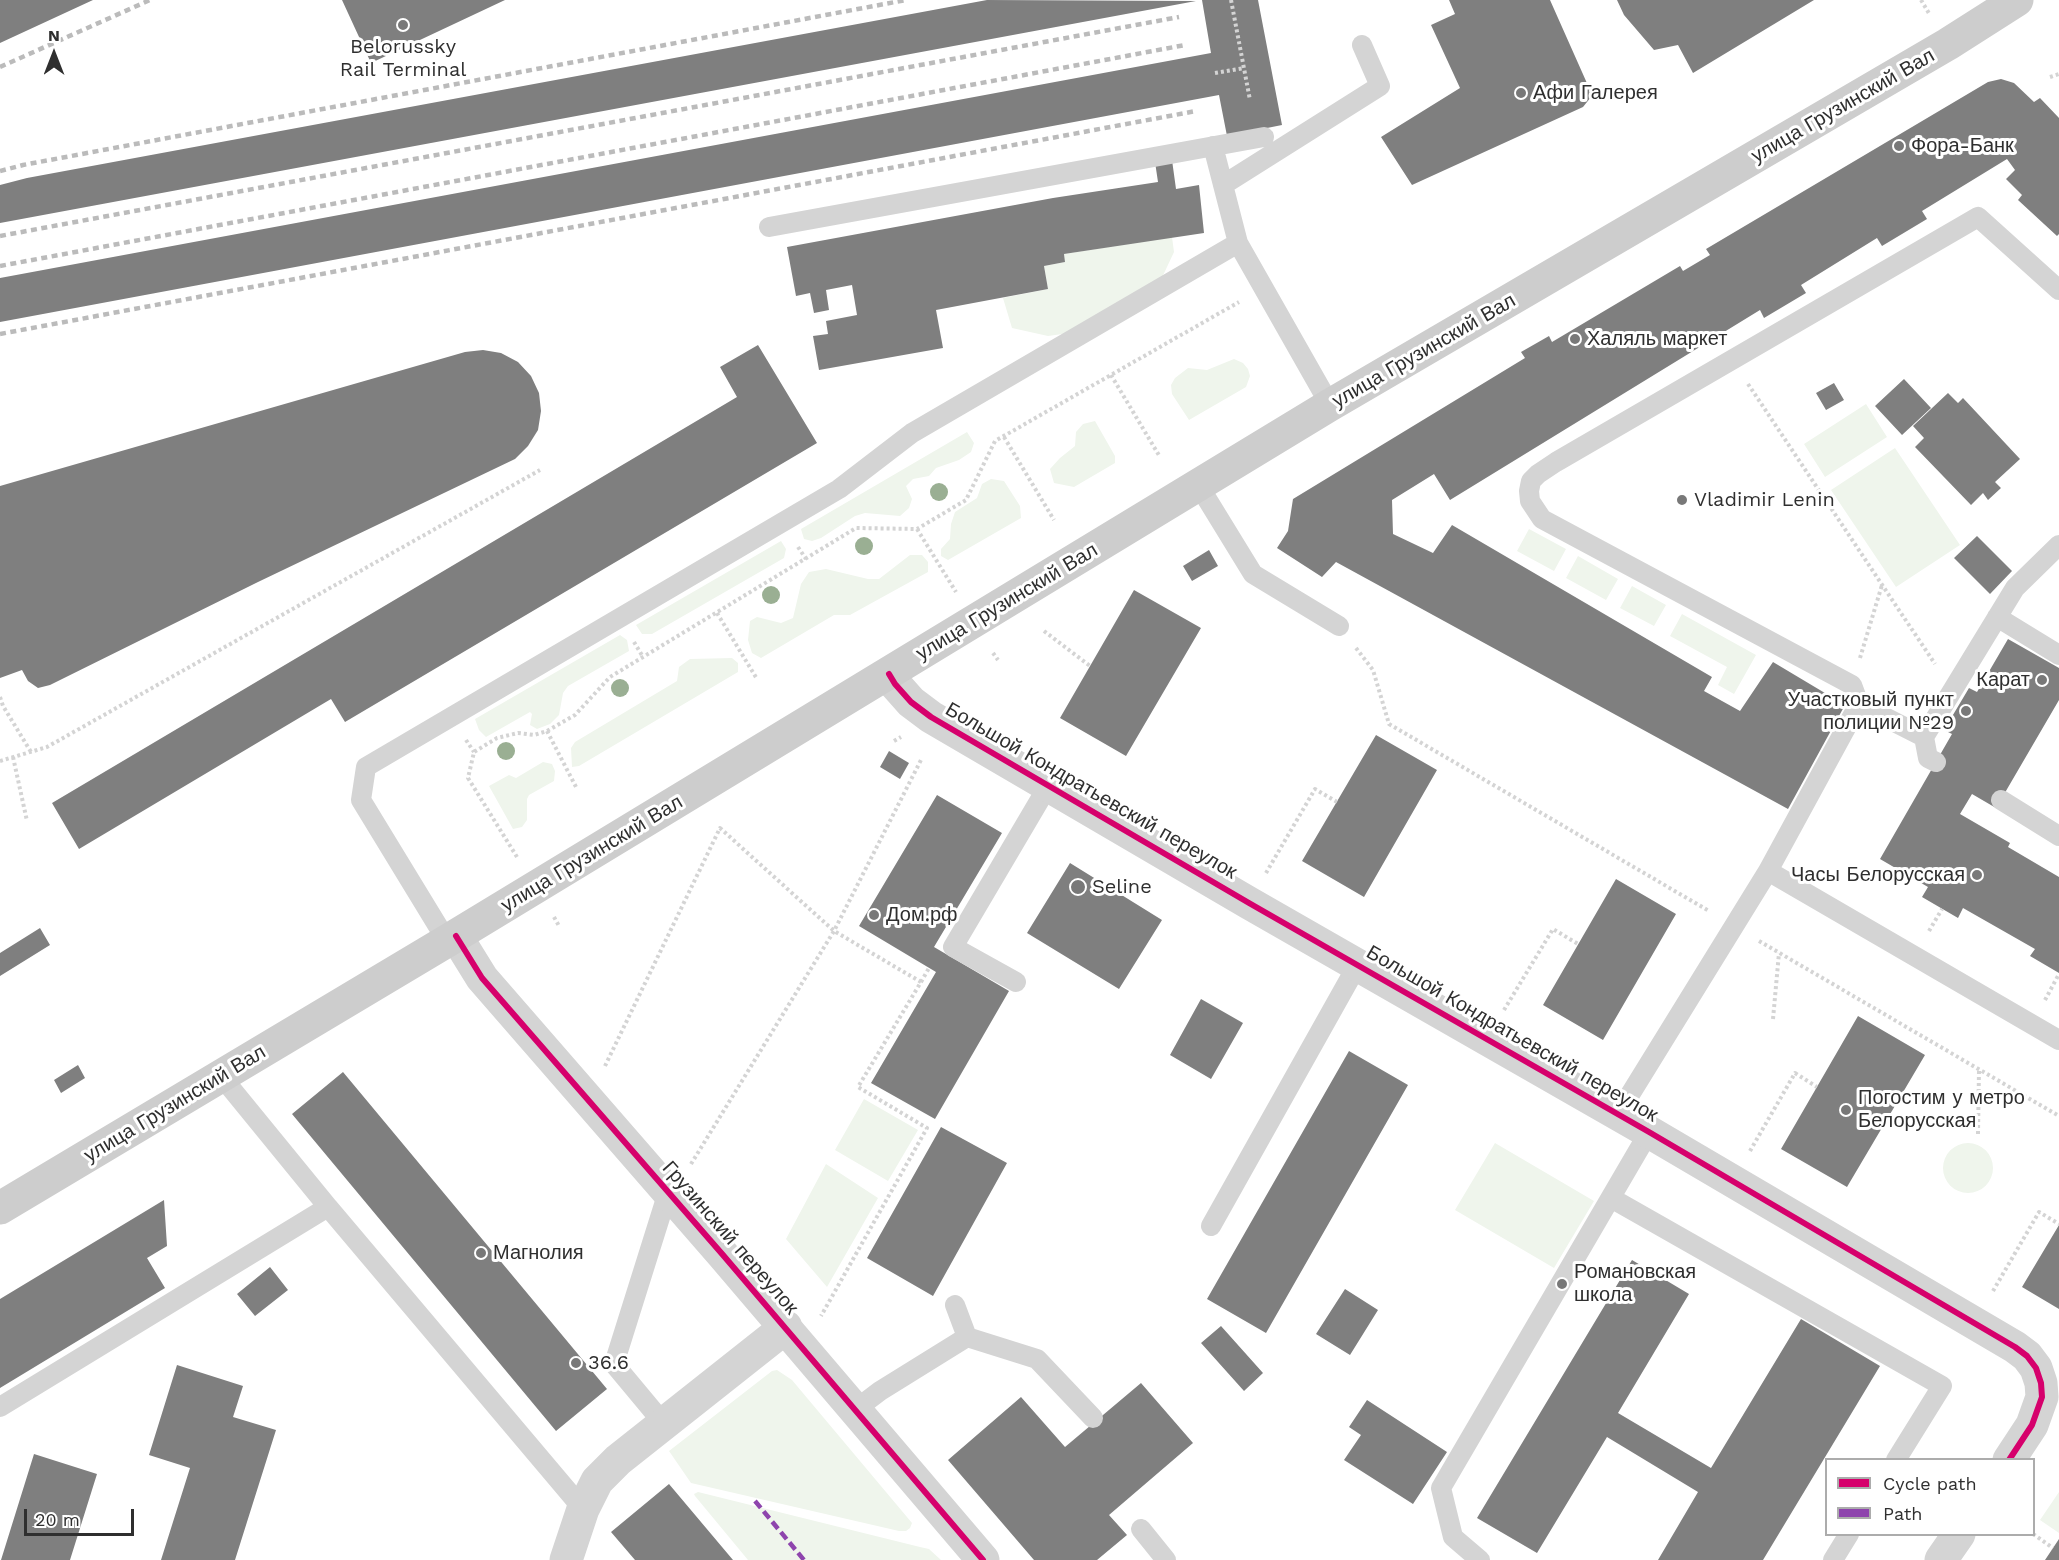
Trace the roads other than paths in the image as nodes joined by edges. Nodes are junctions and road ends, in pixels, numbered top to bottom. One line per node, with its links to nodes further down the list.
1 (2017, 0): 9 (main road, улица Грузинский Вал)
2 (1362, 45): 5 (lane)
3 (1264, 137): 4 (lane)
4 (1213, 146): 5 (lane); 6 (lane)
5 (1223, 185): 7 (lane)
6 (769, 227)
7 (1238, 243): 9 (lane); 23 (lane)
8 (2059, 292): 16 (lane)
9 (1330, 405): 10 (main road, улица Грузинский Вал)
10 (1199, 486): 13 (lane); 15 (main road, улица Грузинский Вал)
11 (2059, 545): 12 (lane)
12 (1997, 616): 14 (lane); 17 (lane)
13 (1340, 626)
14 (2059, 655)
15 (889, 674): 19 (street, Большой Кондратьевский переулок); 23 (main road, улица Грузинский Вал)
16 (1859, 704): 17 (lane); 22 (lane)
17 (1924, 737): 18 (lane)
18 (1936, 762)
19 (1048, 786): 24 (street, Большой Кондратьевский переулок); 25 (lane)
20 (2001, 800): 21 (lane)
21 (2059, 836)
22 (1768, 871): 26 (lane); 28 (lane)
23 (452, 938): 27 (main road, улица Грузинский Вал); 30 (street, Грузинский переулок)
24 (1358, 964): 28 (street, Большой Кондратьевский переулок); 34 (lane)
25 (1016, 982)
26 (2059, 1040)
27 (221, 1076): 32 (main road, улица Грузинский Вал); 33 (lane)
28 (1618, 1114): 29 (street, Большой Кондратьевский переулок)
29 (1649, 1131): 31 (lane); 38 (street, Большой Кондратьевский переулок)
30 (668, 1191): 36 (street, Грузинский переулок); 42 (lane)
31 (1611, 1198): 43 (lane); 52 (lane)
32 (0, 1208)
33 (328, 1208): 39 (lane); 45 (lane)
34 (1211, 1226)
35 (955, 1305): 37 (lane)
36 (786, 1328): 40 (street, Грузинский переулок); 42 (street)
37 (967, 1337): 40 (lane); 41 (lane)
38 (2050, 1380): 44 (street, Большой Кондратьевский переулок)
39 (0, 1407)
40 (855, 1410): 50 (street, Грузинский переулок)
41 (1093, 1418)
42 (664, 1424): 45 (street)
43 (1897, 1458)
44 (2010, 1458)
45 (583, 1509): 49 (street)
46 (1141, 1530): 51 (lane)
47 (1848, 1536): 53 (lane)
48 (1958, 1536): 54 (street)
49 (566, 1560)
50 (983, 1560)
51 (1166, 1560)
52 (1480, 1560)
53 (1833, 1560)
54 (1941, 1560)

